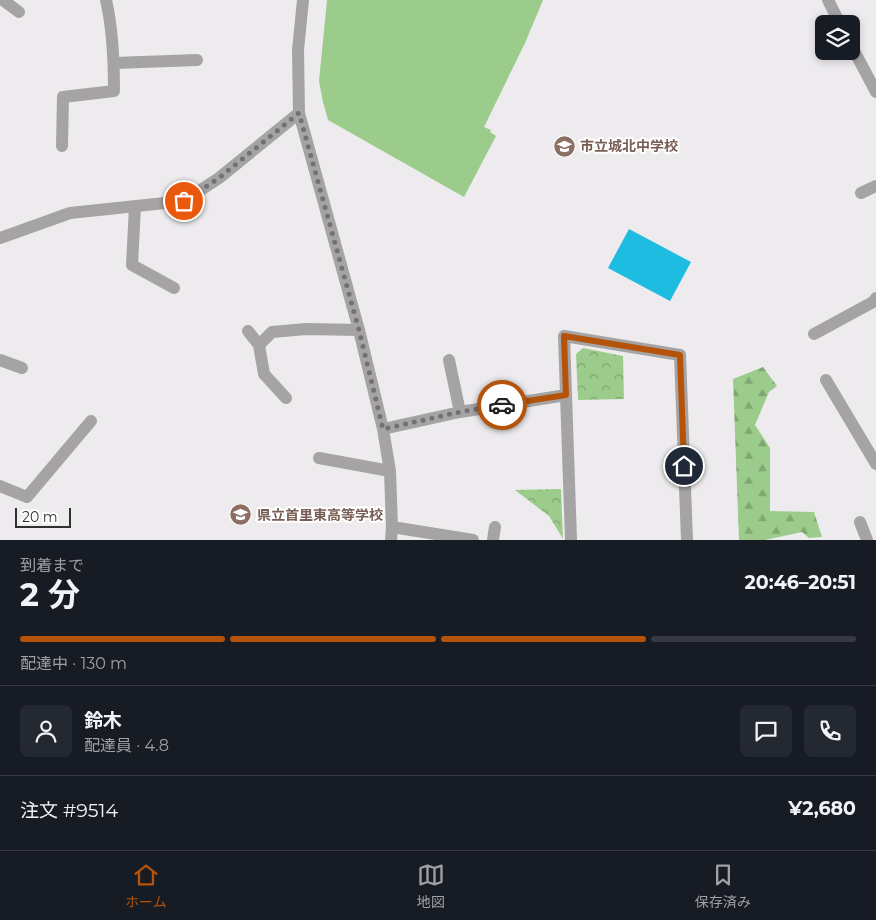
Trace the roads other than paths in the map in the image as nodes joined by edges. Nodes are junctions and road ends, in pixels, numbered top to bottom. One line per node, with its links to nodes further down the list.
1 (3, 0): 5 (street)
2 (106, 0): 9 (street)
3 (303, 0): 11 (street)
4 (828, 0): 6 (street)
5 (19, 12)
6 (836, 15)
7 (197, 60): 9 (street)
8 (859, 60): 10 (street)
9 (114, 63): 12 (street)
10 (876, 92)
11 (299, 113): 15 (street); 19 (street)
12 (62, 146)
13 (876, 186): 14 (street)
14 (860, 193)
15 (135, 206): 16 (street); 17 (street)
16 (0, 238)
17 (174, 288)
18 (876, 298): 21 (street)
19 (359, 330): 22 (street); 31 (street)
20 (248, 331): 22 (street)
21 (814, 334)
22 (259, 345): 28 (street)
23 (0, 360): 25 (street)
24 (449, 360): 29 (street)
25 (22, 368)
26 (826, 380): 33 (street)
27 (566, 395): 29 (street); 39 (street); 40 (street)
28 (286, 398)
29 (460, 412): 31 (street)
30 (91, 421): 35 (street)
31 (383, 429): 34 (street)
32 (318, 458): 34 (street)
33 (876, 464)
34 (390, 471): 37 (street)
35 (0, 486)
36 (860, 522): 41 (street)
37 (392, 534): 38 (street)
38 (473, 540)
39 (571, 540)
40 (687, 540)
41 (867, 540)

